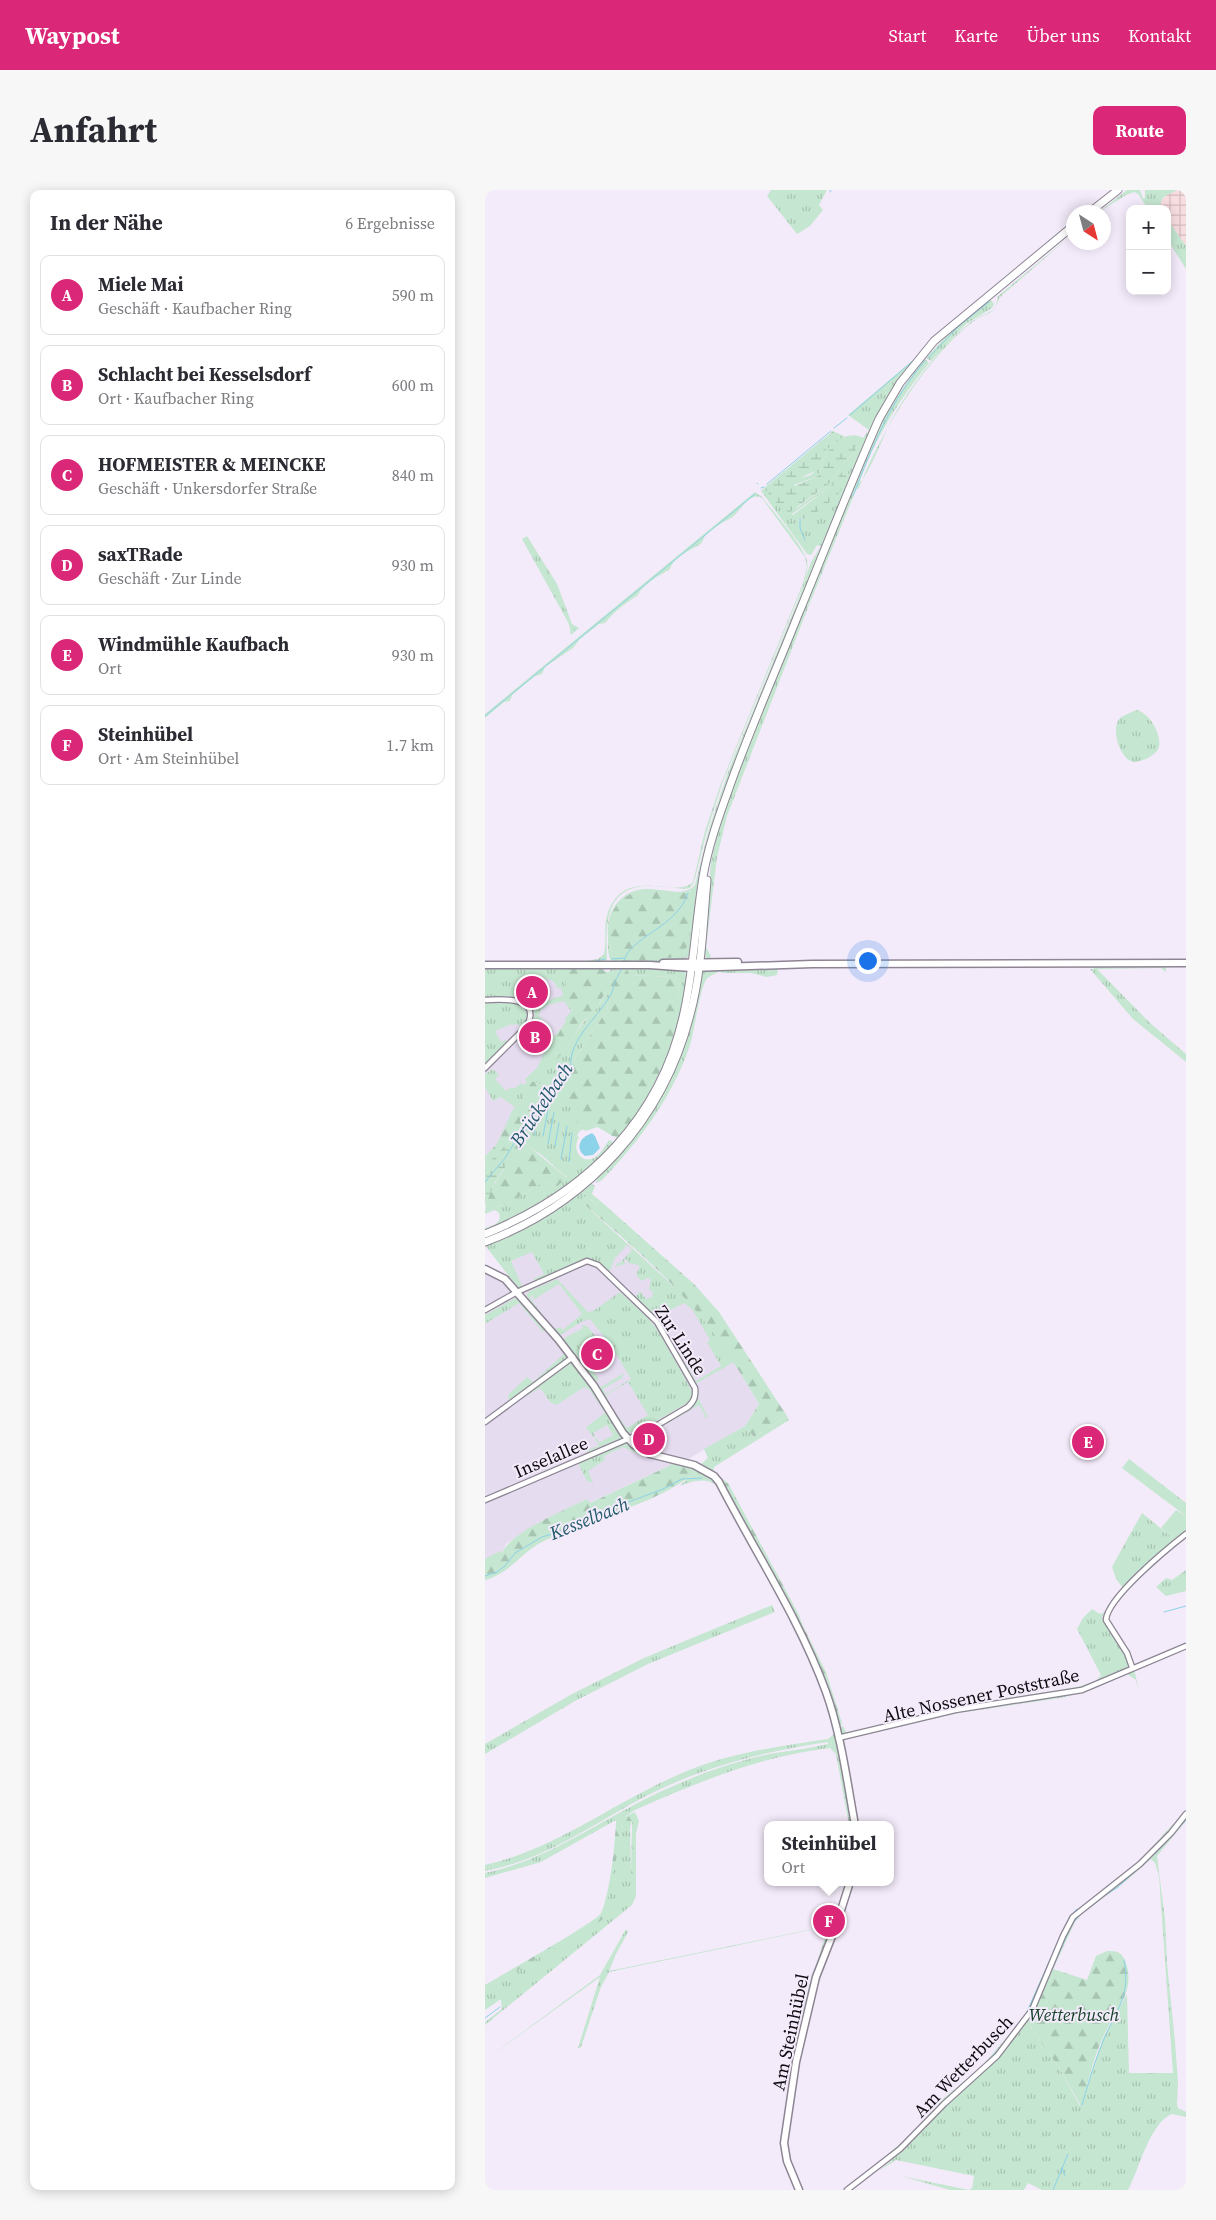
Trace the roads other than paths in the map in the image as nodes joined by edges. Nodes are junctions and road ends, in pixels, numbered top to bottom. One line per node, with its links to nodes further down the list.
1 (1117, 190): 2 (main road)
2 (1099, 205)
3 (1066, 232): 6 (main road)
4 (1186, 963): 6 (street)
5 (485, 965): 6 (street)
6 (695, 965): 9 (main road); 10 (main road)
7 (485, 1000): 8 (street)
8 (485, 1068)
9 (485, 1234)
10 (485, 1242)
11 (487, 1269): 12 (street)
12 (517, 1292): 13 (street); 14 (street); 16 (street, Zur Linde)
13 (485, 1310)
14 (573, 1357): 15 (street); 16 (street)
15 (485, 1422)
16 (628, 1438): 17 (street, Inselallee); 21 (street)
17 (485, 1500)
18 (1186, 1534): 20 (street)
19 (1186, 1646): 20 (street, Alte Nossener Poststraße)
20 (1132, 1667): 21 (street, Alte Nossener Poststraße)
21 (838, 1738): 23 (street)
22 (1186, 1814): 26 (street, Am Wetterbusch)
23 (854, 1821)
24 (849, 1886): 25 (street, Am Steinhübel)
25 (799, 2190)
26 (847, 2190)

